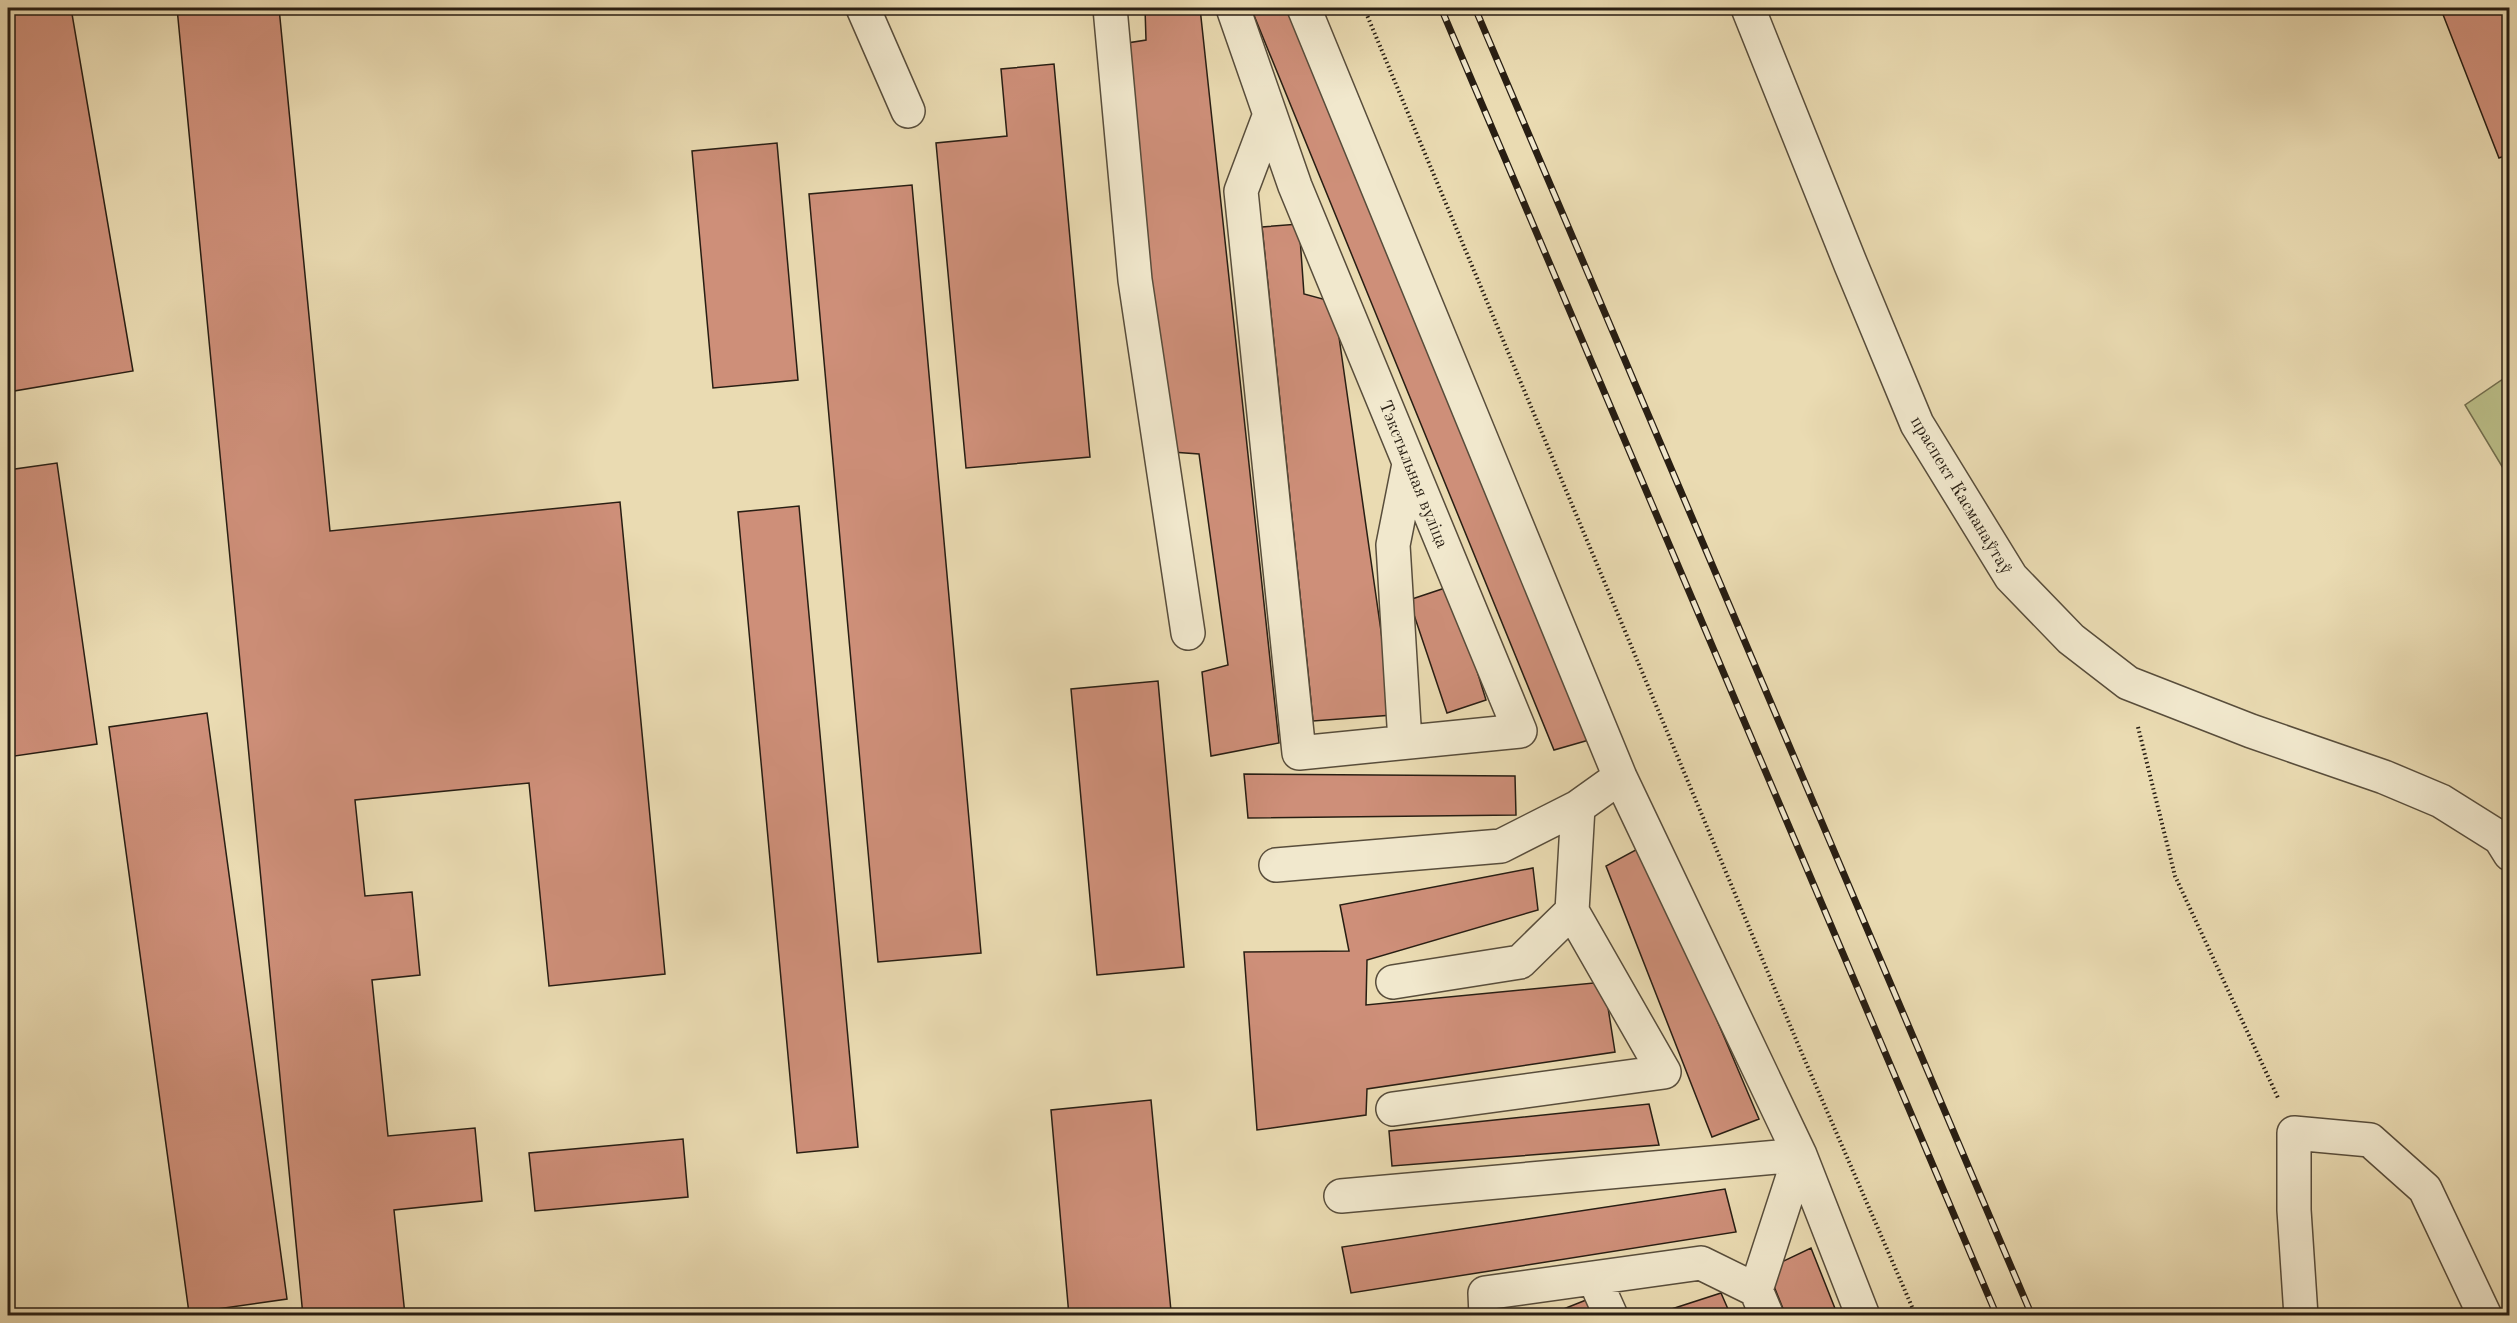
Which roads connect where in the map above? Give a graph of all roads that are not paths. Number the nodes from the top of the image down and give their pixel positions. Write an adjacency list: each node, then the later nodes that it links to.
1 (863, 8): 6 (street)
2 (1110, 8): 9 (street)
3 (1233, 8): 7 (street, Тэкстыльная вуліца)
4 (1304, 8): 11 (street)
5 (1748, 8): 13 (street, праспект Касманаўтаў)
6 (908, 111)
7 (1270, 114): 8 (street, Тэкстыльная вуліца); 10 (street, Тэкстыльная вуліца)
8 (1409, 464): 10 (street); 10 (street, Тэкстыльная вуліца)
9 (1188, 633)
10 (1405, 742)
11 (1620, 777): 12 (street); 18 (street)
12 (1578, 807): 14 (street); 15 (street)
13 (2510, 854)
14 (1276, 866)
15 (1572, 911): 16 (street); 17 (street)
16 (1394, 982)
17 (1393, 1108)
18 (1800, 1155): 19 (street); 21 (street); 24 (street)
19 (1341, 1196)
20 (1594, 1278): 21 (street); 22 (street); 23 (street)
21 (1762, 1303)
22 (1486, 1316)
23 (1611, 1316)
24 (1863, 1316)
25 (2301, 1316): 26 (street)
26 (2485, 1316)

